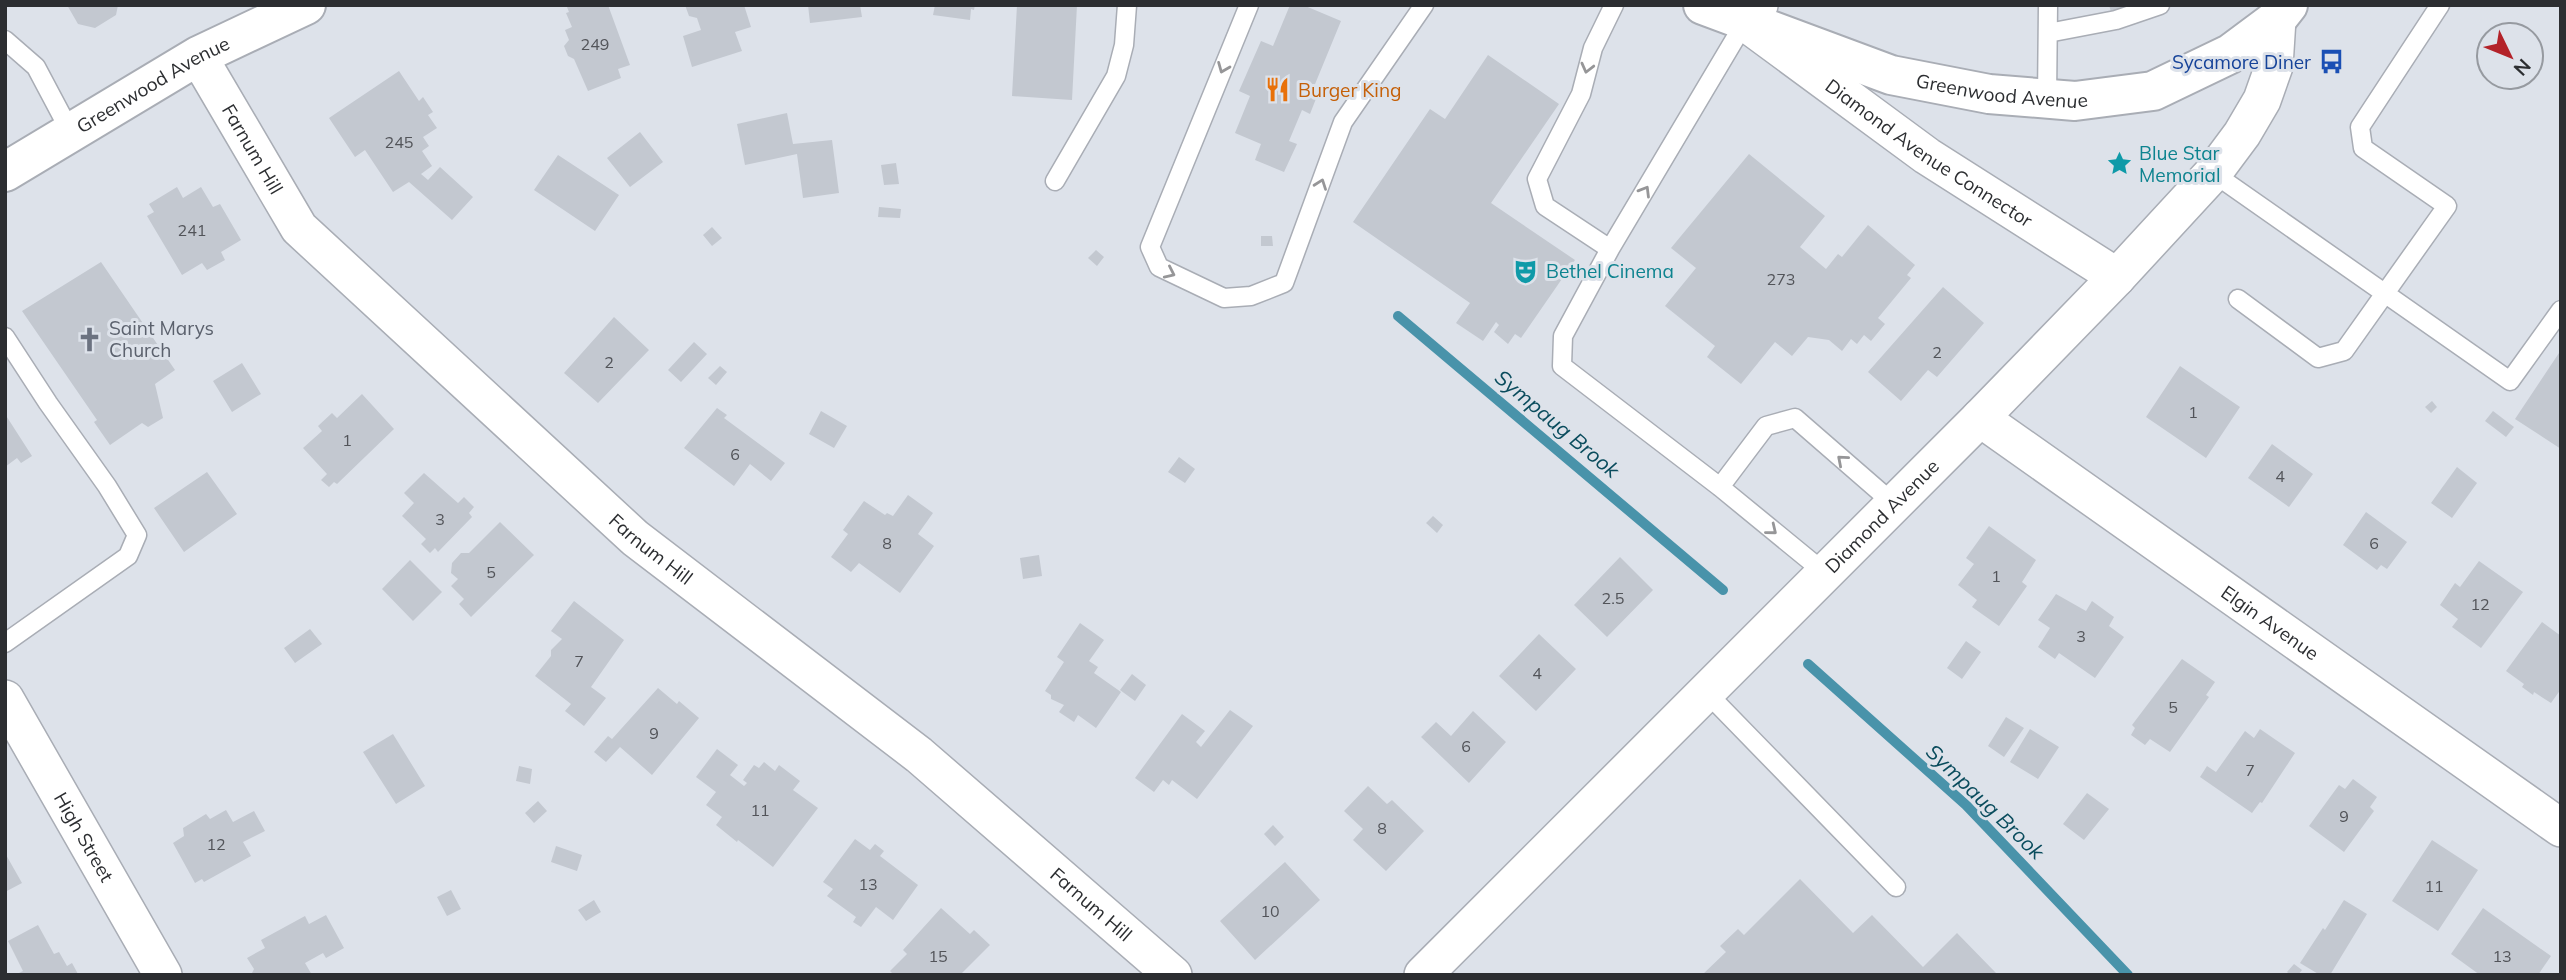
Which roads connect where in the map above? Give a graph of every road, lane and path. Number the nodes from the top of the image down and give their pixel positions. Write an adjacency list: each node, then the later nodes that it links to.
1 (306, 5): 14 (main road, Greenwood Avenue)
2 (1127, 5): 19 (lane)
3 (1249, 5): 4 (lane, one-way to 4)
4 (1424, 5)
5 (1614, 5): 20 (lane, one-way to 20)
6 (1703, 5): 11 (main road, Greenwood Avenue)
7 (2048, 5): 12 (lane)
8 (2160, 5): 12 (lane)
9 (2440, 5): 22 (lane)
10 (2277, 10): 15 (main road, Greenwood Avenue); 18 (street, Diamond Avenue)
11 (1752, 14): 15 (main road, Greenwood Avenue); 20 (lane, one-way to 11); 21 (street, Diamond Avenue Connector)
12 (2048, 33): 15 (lane)
13 (5, 40): 16 (lane)
14 (198, 56): 16 (main road, Greenwood Avenue); 36 (street, Farnum Hill)
15 (2047, 99)
16 (71, 133): 17 (main road, Greenwood Avenue)
17 (5, 172)
18 (2213, 173): 21 (street, Diamond Avenue); 22 (lane)
19 (1055, 181)
20 (1610, 249): 27 (lane)
21 (2117, 277): 26 (street, Diamond Avenue)
22 (2384, 294): 23 (lane); 24 (lane)
23 (2238, 299)
24 (2561, 310)
25 (5, 337): 30 (lane)
26 (1980, 418): 28 (street, Diamond Avenue); 33 (street, Elgin Avenue)
27 (1720, 486): 28 (lane, one-way to 27); 29 (lane, one-way to 29)
28 (1894, 505): 29 (street, Diamond Avenue)
29 (1825, 573): 31 (street, Diamond Avenue)
30 (5, 643)
31 (1706, 692): 34 (lane); 37 (street, Diamond Avenue)
32 (5, 699): 35 (street, High Street)
33 (2561, 828)
34 (1896, 887)
35 (163, 975)
36 (1173, 975)
37 (1423, 975)

